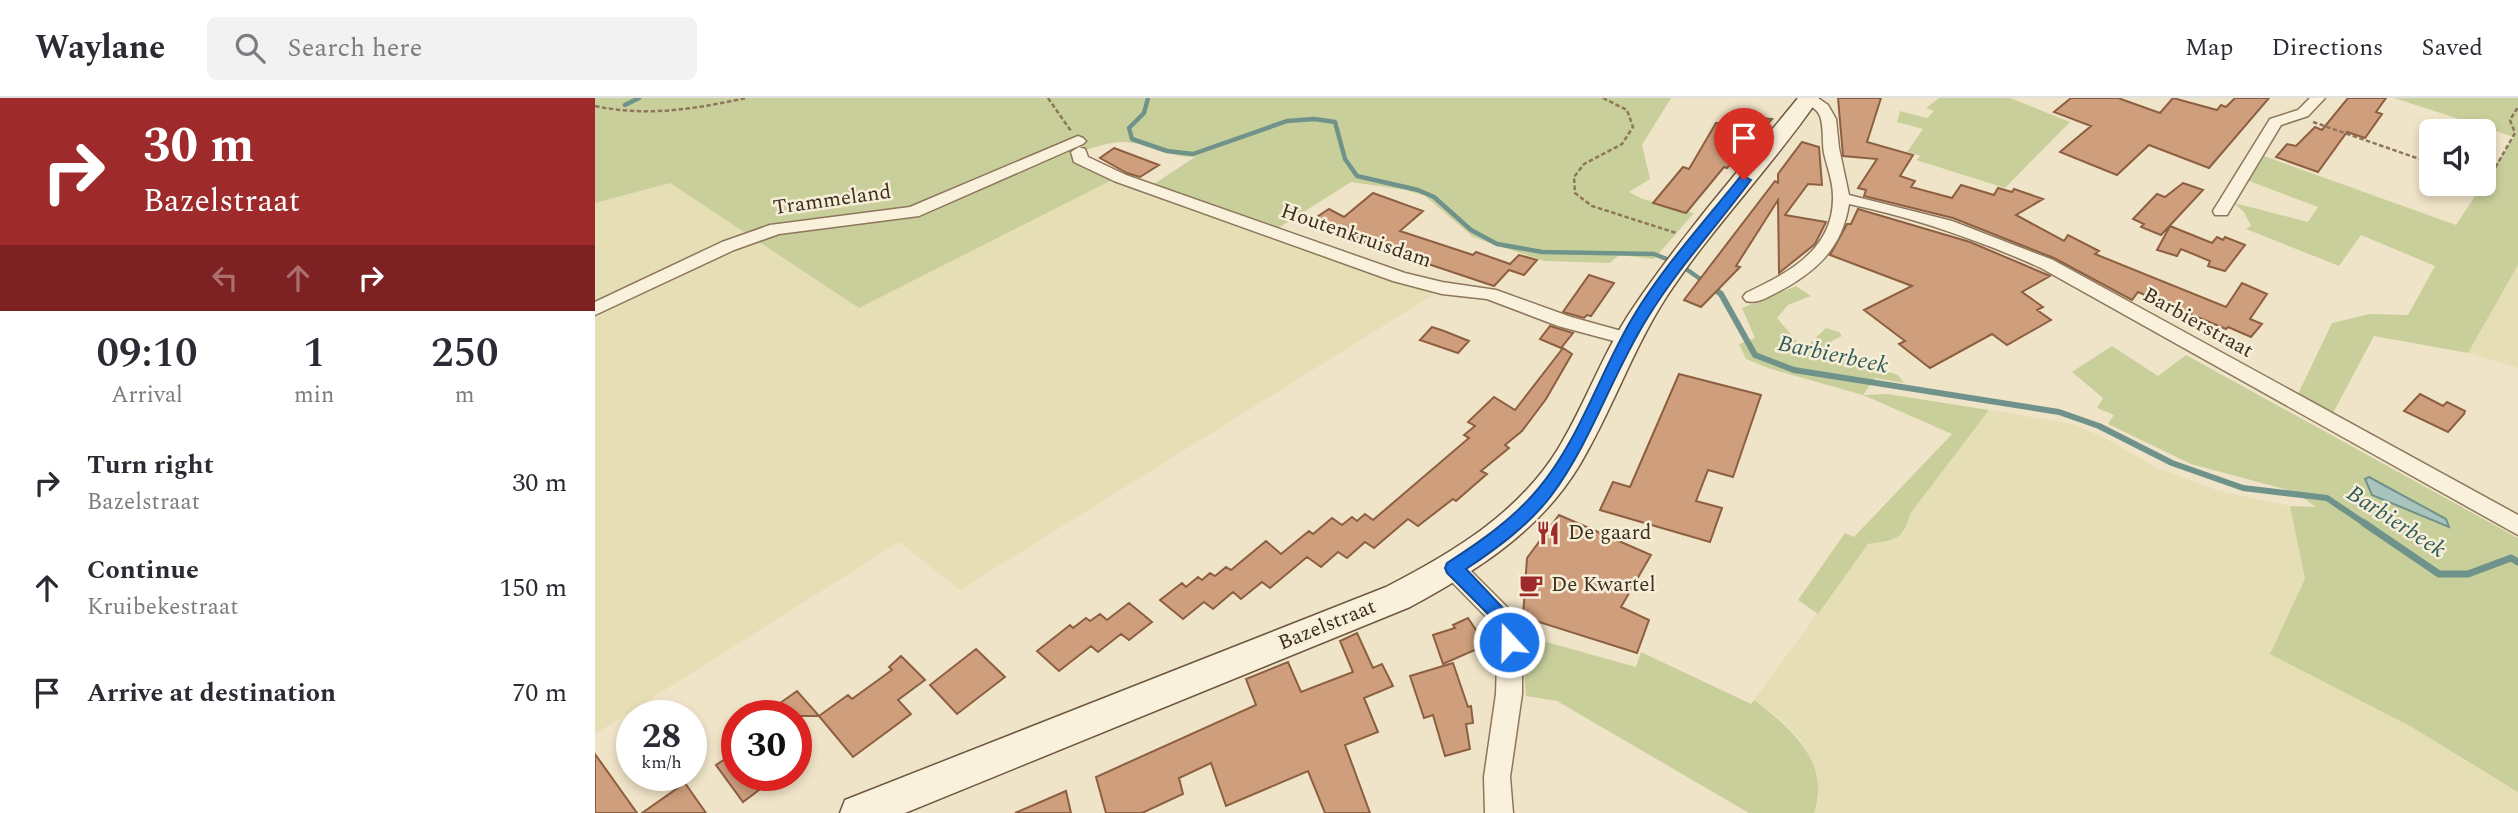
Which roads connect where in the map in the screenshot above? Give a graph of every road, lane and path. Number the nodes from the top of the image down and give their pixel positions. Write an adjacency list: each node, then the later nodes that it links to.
1 (745, 98): 6 (path)
2 (1048, 98): 9 (path)
3 (1603, 98): 14 (path)
4 (1809, 98): 12 (street); 14 (main road, Bazelstraat)
5 (2318, 98): 8 (street)
6 (595, 106)
7 (2518, 107): 11 (path)
8 (2295, 116): 10 (path); 13 (street)
9 (1078, 147): 16 (street, Trammeland); 17 (street, Houtenkruisdam)
10 (2419, 159)
11 (2496, 166)
12 (1841, 198): 15 (street); 18 (street, Barbierstraat)
13 (2221, 211)
14 (1691, 247): 17 (main road, Bazelstraat)
15 (1752, 297)
16 (595, 309)
17 (1629, 339): 19 (main road, Bazelstraat)
18 (2518, 526)
19 (1454, 568): 20 (main road, Bazelstraat); 21 (street)
20 (859, 813)
21 (1499, 813)

